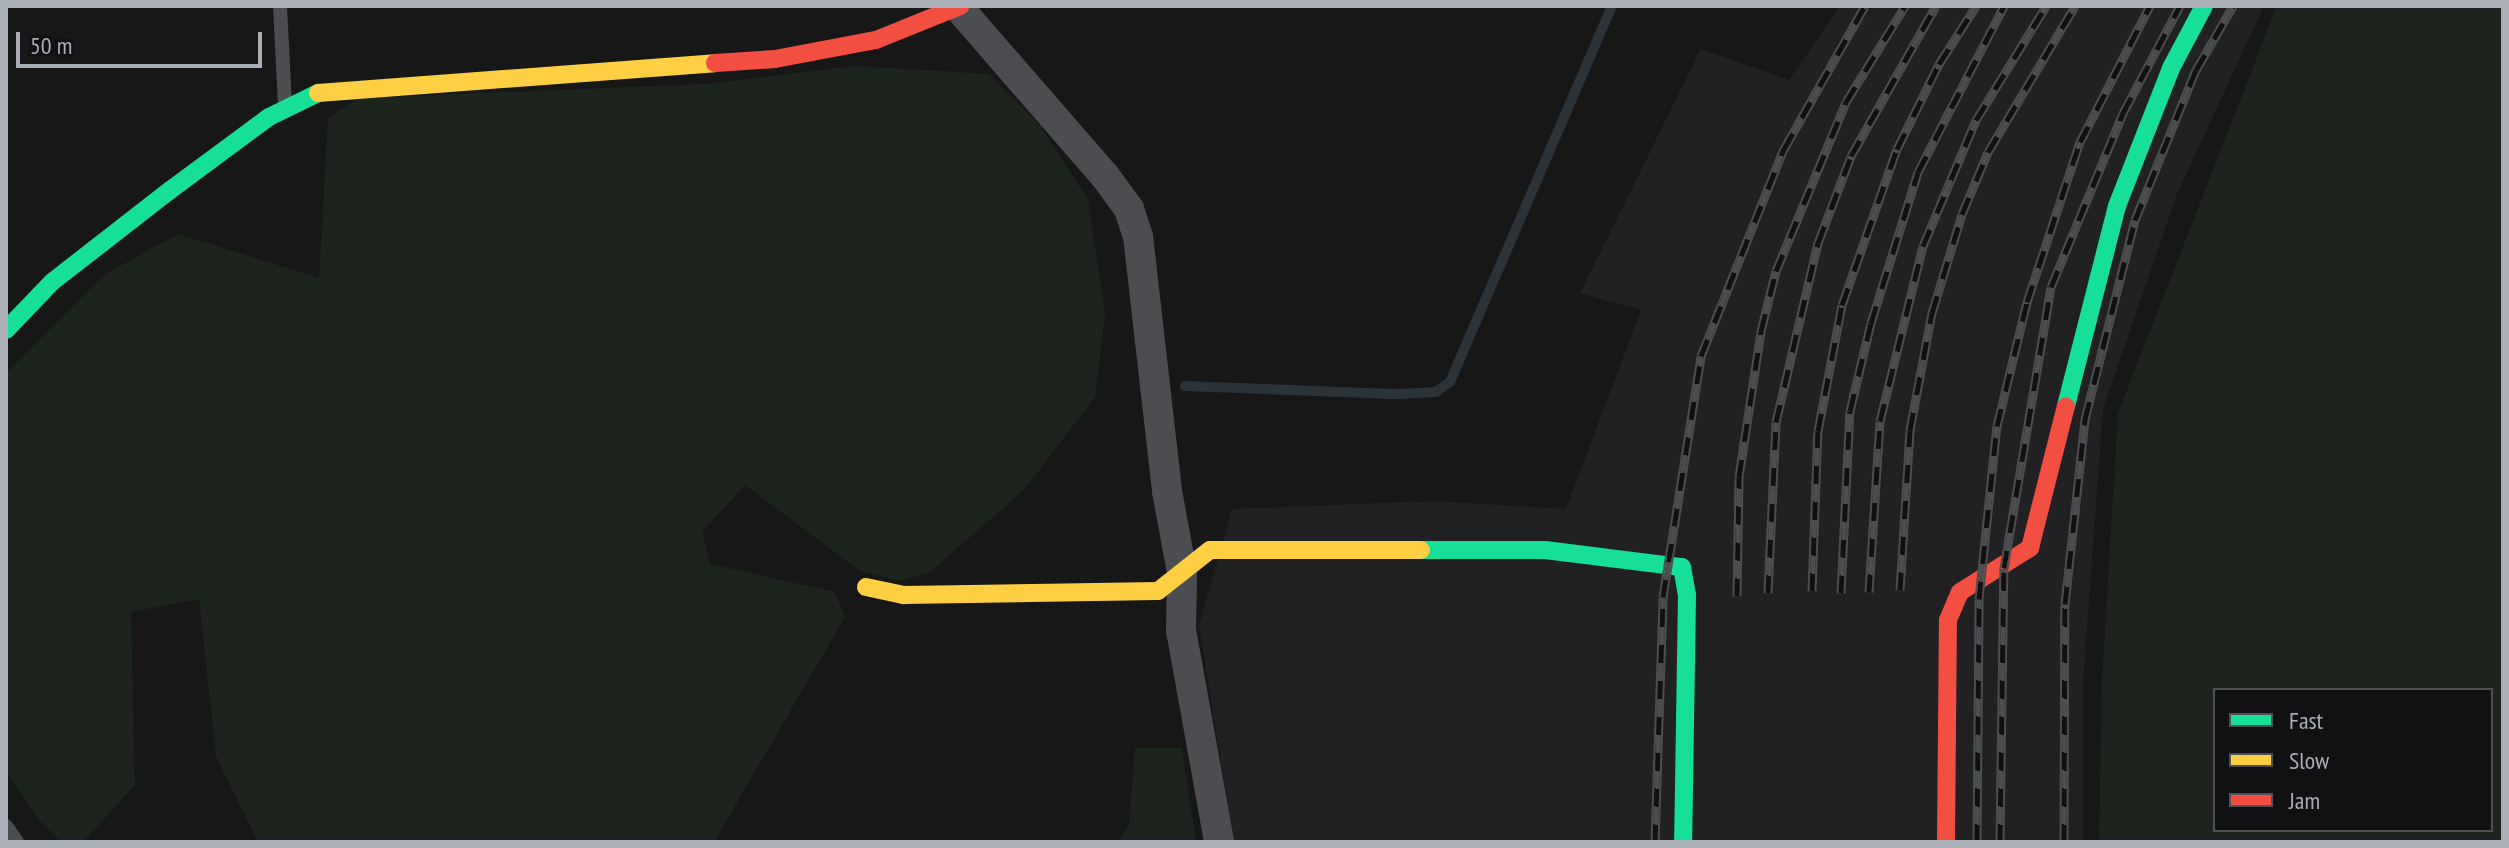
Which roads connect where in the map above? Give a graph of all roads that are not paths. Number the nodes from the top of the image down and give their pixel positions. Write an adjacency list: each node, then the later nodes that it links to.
1 (280, 6): 4 (lane)
2 (2204, 6): 12 (street)
3 (959, 7): 4 (street); 6 (street)
4 (285, 109): 5 (street)
5 (6, 330)
6 (1182, 573): 7 (street); 10 (street); 11 (street)
7 (866, 587)
8 (6, 826): 9 (lane)
9 (17, 842)
10 (1219, 842)
11 (1683, 842)
12 (1946, 842)

